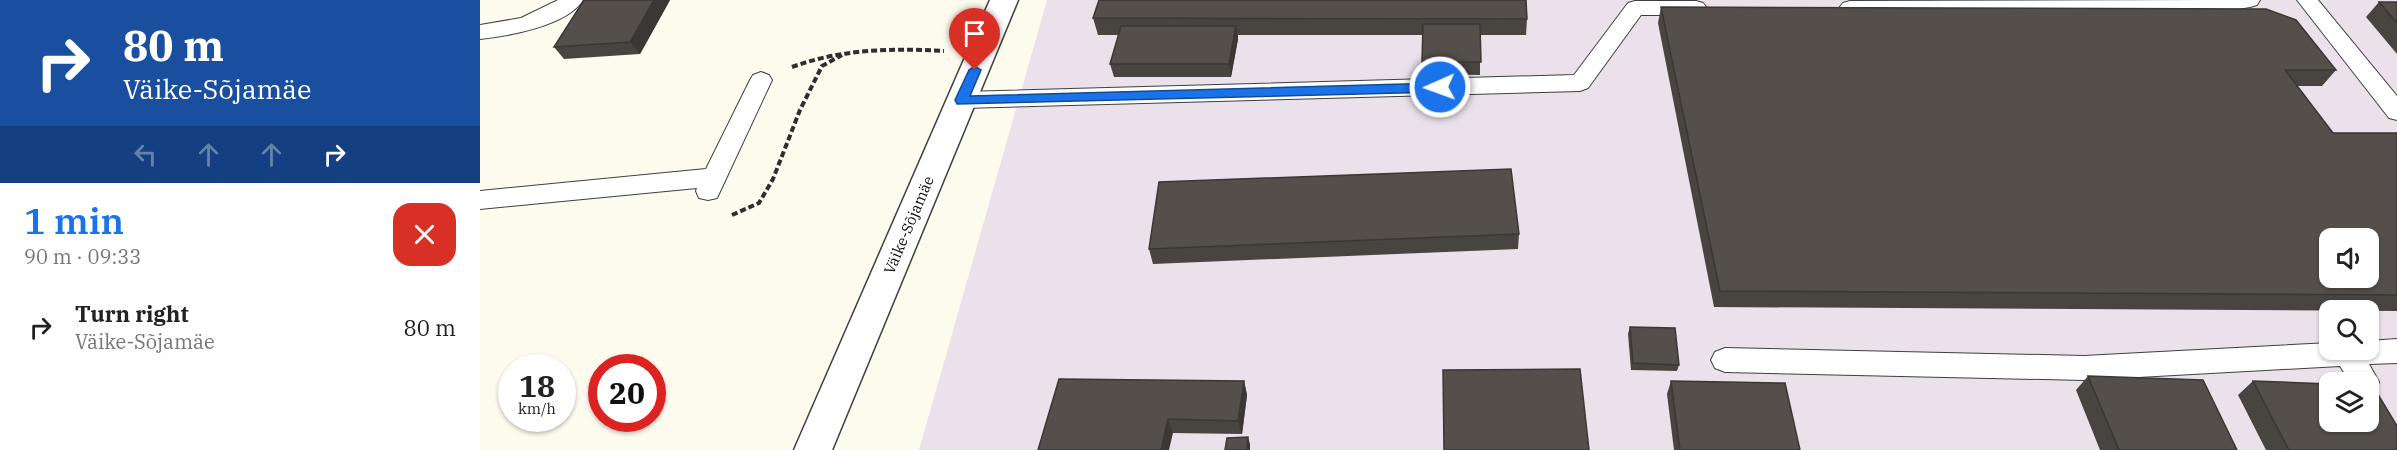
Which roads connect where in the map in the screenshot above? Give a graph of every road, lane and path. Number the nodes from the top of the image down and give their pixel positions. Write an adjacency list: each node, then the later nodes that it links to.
1 (573, 0): 7 (lane)
2 (1004, 0): 8 (street, Väike-Sõjamäe)
3 (2250, 0): 6 (lane)
4 (2307, 0): 12 (lane)
5 (1718, 8): 11 (lane)
6 (1824, 8)
7 (480, 32)
8 (981, 54): 9 (path); 11 (street, Väike-Sõjamäe)
9 (842, 55): 10 (path); 13 (path)
10 (760, 81): 13 (lane)
11 (962, 100): 19 (street, Väike-Sõjamäe)
12 (2397, 112)
13 (711, 185): 14 (lane)
14 (480, 200)
15 (2397, 351): 16 (lane)
16 (2379, 352)
17 (2319, 355): 18 (lane)
18 (1725, 360)
19 (813, 450)

